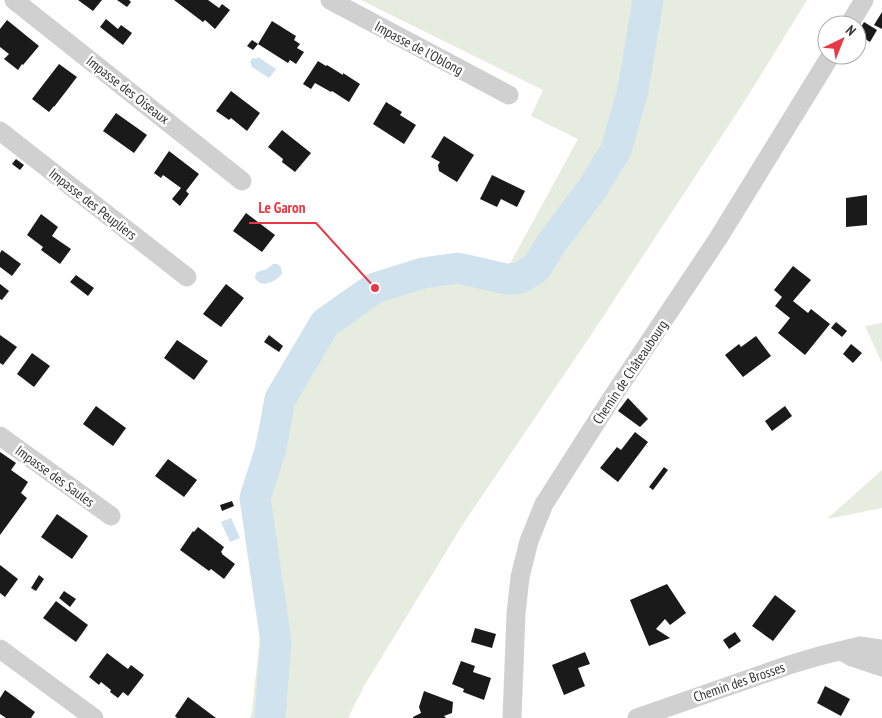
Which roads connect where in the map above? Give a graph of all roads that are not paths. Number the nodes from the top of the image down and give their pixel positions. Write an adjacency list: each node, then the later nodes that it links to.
1 (14, 0): 8 (street, Impasse des Oiseaux)
2 (330, 0): 6 (street, Impasse de l'Oblong)
3 (864, 0): 4 (street)
4 (855, 15)
5 (825, 65): 17 (street, Chemin de Châteaubourg)
6 (509, 95)
7 (0, 131): 9 (street, Impasse des Peupliers)
8 (242, 181)
9 (187, 278)
10 (0, 436): 11 (street, Impasse des Saules)
11 (111, 516)
12 (0, 649): 16 (street)
13 (882, 649): 14 (street, Chemin des Brosses)
14 (842, 651): 15 (street); 18 (street, Chemin des Brosses)
15 (882, 667)
16 (94, 718)
17 (512, 718)
18 (637, 718)

